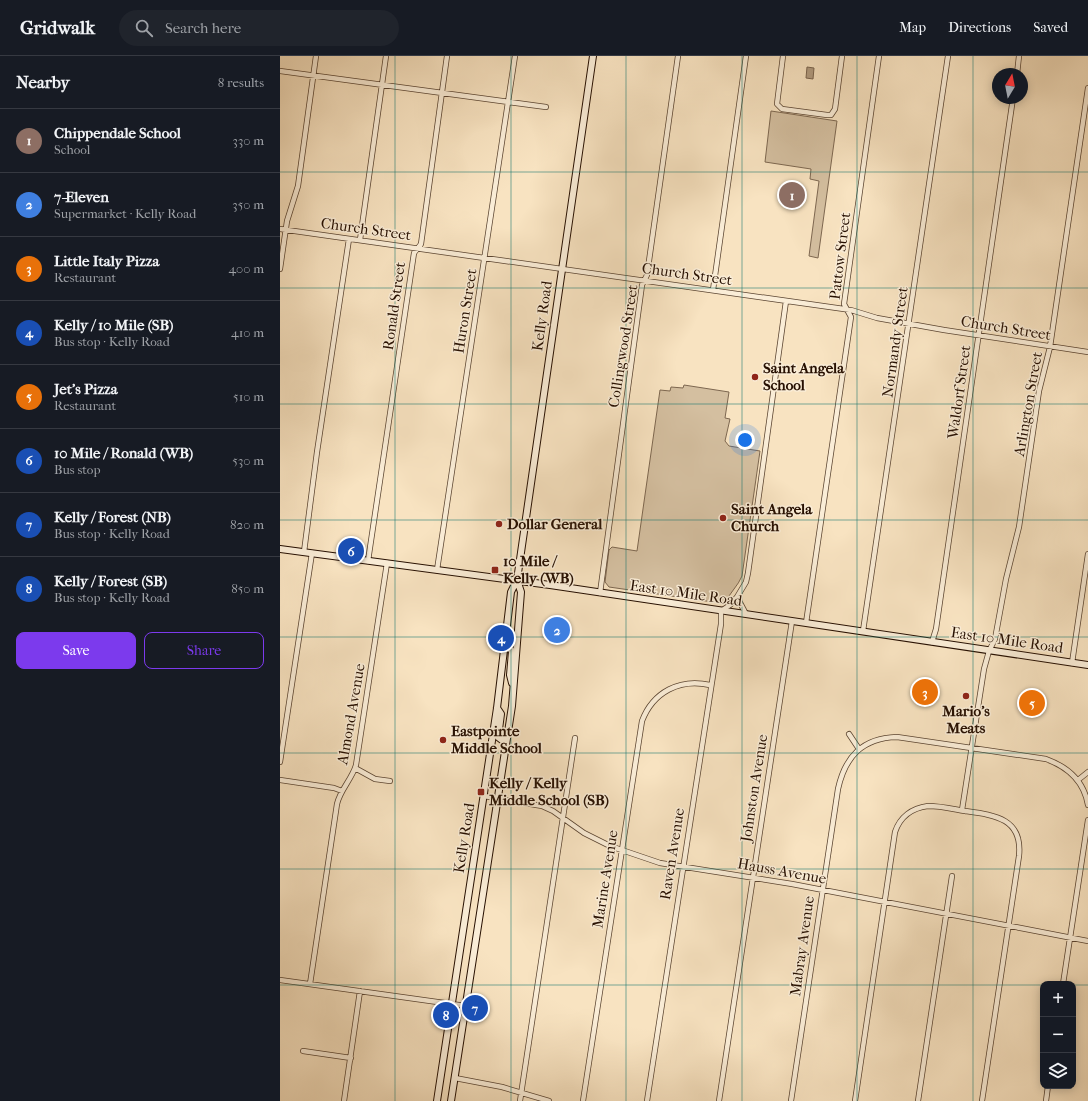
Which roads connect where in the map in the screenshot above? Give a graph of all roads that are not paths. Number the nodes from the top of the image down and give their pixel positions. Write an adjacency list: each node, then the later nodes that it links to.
1 (316, 56): 15 (street)
2 (386, 56): 16 (street)
3 (447, 56): 18 (street, Ronald Street)
4 (515, 56): 19 (street, Huron Street)
5 (593, 56): 28 (street, Kelly Road)
6 (678, 56): 30 (street, Collingwood Street)
7 (746, 56): 31 (street)
8 (783, 56): 9 (street)
9 (842, 56)
10 (879, 56): 33 (street, Pattow Street)
11 (948, 56): 34 (street, Normandy Street)
12 (1019, 56): 13 (street)
13 (1018, 68)
14 (280, 71): 15 (street)
15 (314, 76): 16 (street); 23 (street)
16 (382, 85): 18 (street); 25 (street)
17 (1088, 88): 36 (street, Arlington Street)
18 (442, 93): 19 (street); 26 (street, Ronald Street)
19 (508, 103): 21 (street); 27 (street, Huron Street)
20 (1012, 104): 35 (street, Waldorf Street)
21 (546, 107)
22 (280, 229): 23 (street, Church Street)
23 (286, 230): 24 (street, Church Street); 29 (street)
24 (349, 239): 25 (street, Church Street); 39 (street)
25 (360, 240): 26 (street, Church Street)
26 (418, 248): 27 (street, Church Street); 42 (street, Ronald Street)
27 (486, 258): 28 (street, Church Street); 44 (street, Huron Street)
28 (562, 268): 30 (street, Church Street); 45 (street, Kelly Road)
29 (280, 269)
30 (645, 280): 31 (street, Church Street); 46 (street, Collingwood Street)
31 (713, 290): 32 (street, Church Street)
32 (786, 301): 33 (street, Church Street); 47 (street)
33 (847, 310): 34 (street, Church Street); 51 (street, Pattow Street)
34 (910, 323): 35 (street, Church Street); 52 (street, Normandy Street)
35 (979, 336): 36 (street, Church Street); 53 (street, Waldorf Street)
36 (1050, 346): 37 (street, Church Street); 55 (street, Arlington Street)
37 (1088, 352)
38 (280, 549): 39 (street, East 10 Mile Road)
39 (304, 552): 40 (street, East 10 Mile Road)
40 (312, 553): 42 (street, East 10 Mile Road); 66 (street)
41 (1088, 554): 56 (street)
42 (368, 561): 43 (street, East 10 Mile Road)
43 (387, 563): 44 (street, East 10 Mile Road); 67 (street, Almond Avenue)
44 (438, 570): 45 (street, East 10 Mile Road)
45 (517, 580): 46 (street, East 10 Mile Road); 54 (street, Kelly Road); 59 (street, Kelly Road)
46 (600, 593): 48 (street, East 10 Mile Road)
47 (737, 597): 48 (street); 49 (street)
48 (721, 611): 49 (street, East 10 Mile Road); 58 (street, Raven Avenue)
49 (746, 614): 50 (street, East 10 Mile Road)
50 (792, 621): 51 (street, East 10 Mile Road); 82 (street, Johnston Avenue)
51 (806, 623): 52 (street, East 10 Mile Road)
52 (863, 631): 53 (street, East 10 Mile Road)
53 (932, 642): 55 (street, East 10 Mile Road)
54 (504, 648): 59 (street); 60 (street, Kelly Road)
55 (989, 650): 56 (street, East 10 Mile Road); 64 (street, Arlington Street)
56 (1072, 663): 57 (street, East 10 Mile Road)
57 (1088, 666)
58 (710, 684): 79 (street, Marine Avenue); 80 (street, Raven Avenue)
59 (514, 689): 62 (street, Kelly Road)
60 (497, 708): 62 (street); 73 (street, Kelly Road)
61 (849, 734): 65 (street)
62 (507, 736): 74 (street, Kelly Road)
63 (575, 738): 77 (street)
64 (972, 748): 65 (street, Mabray Avenue); 70 (street, Mabray Avenue); 76 (street, Arlington Street)
65 (859, 749): 83 (street, Mabray Avenue)
66 (280, 762)
67 (355, 768): 71 (street); 72 (street, Almond Avenue)
68 (1088, 772): 70 (street)
69 (280, 780): 72 (street)
70 (1078, 780): 75 (street)
71 (390, 781)
72 (342, 791): 91 (street, Almond Avenue)
73 (484, 796): 74 (street, Hauss Avenue); 93 (street, Kelly Road)
74 (497, 798): 77 (street, Hauss Avenue); 94 (street, Kelly Road)
75 (1088, 805)
76 (962, 810): 84 (street); 86 (street)
77 (563, 818): 79 (street, Hauss Avenue); 99 (street)
78 (1088, 820): 87 (street)
79 (621, 851): 80 (street, Hauss Avenue); 105 (street, Marine Avenue)
80 (682, 867): 82 (street, Hauss Avenue); 106 (street, Raven Avenue)
81 (952, 876): 85 (street)
82 (753, 878): 83 (street, Hauss Avenue); 107 (street, Johnston Avenue)
83 (823, 889): 84 (street, Hauss Avenue); 108 (street, Mabray Avenue)
84 (885, 902): 85 (street, Hauss Avenue); 109 (street)
85 (947, 914): 86 (street, Hauss Avenue); 110 (street)
86 (1009, 926): 87 (street, Hauss Avenue); 111 (street)
87 (1071, 937): 88 (street, Hauss Avenue); 90 (street)
88 (1088, 941)
89 (280, 980): 91 (street)
90 (1064, 981)
91 (310, 984): 92 (street)
92 (360, 991): 93 (street); 96 (street)
93 (452, 1004): 94 (street); 101 (street, Kelly Road)
94 (466, 1006): 97 (street, Kelly Road)
95 (303, 1051): 96 (street)
96 (350, 1058): 100 (street)
97 (455, 1078): 99 (street); 102 (street, Kelly Road)
98 (1048, 1089): 112 (street)
99 (521, 1092): 103 (street); 104 (street)
100 (344, 1101)
101 (436, 1101)
102 (451, 1101)
103 (520, 1101)
104 (549, 1101)
105 (583, 1101)
106 (647, 1101)
107 (719, 1101)
108 (791, 1101)
109 (855, 1101)
110 (918, 1101)
111 (982, 1101)
112 (1046, 1101)

